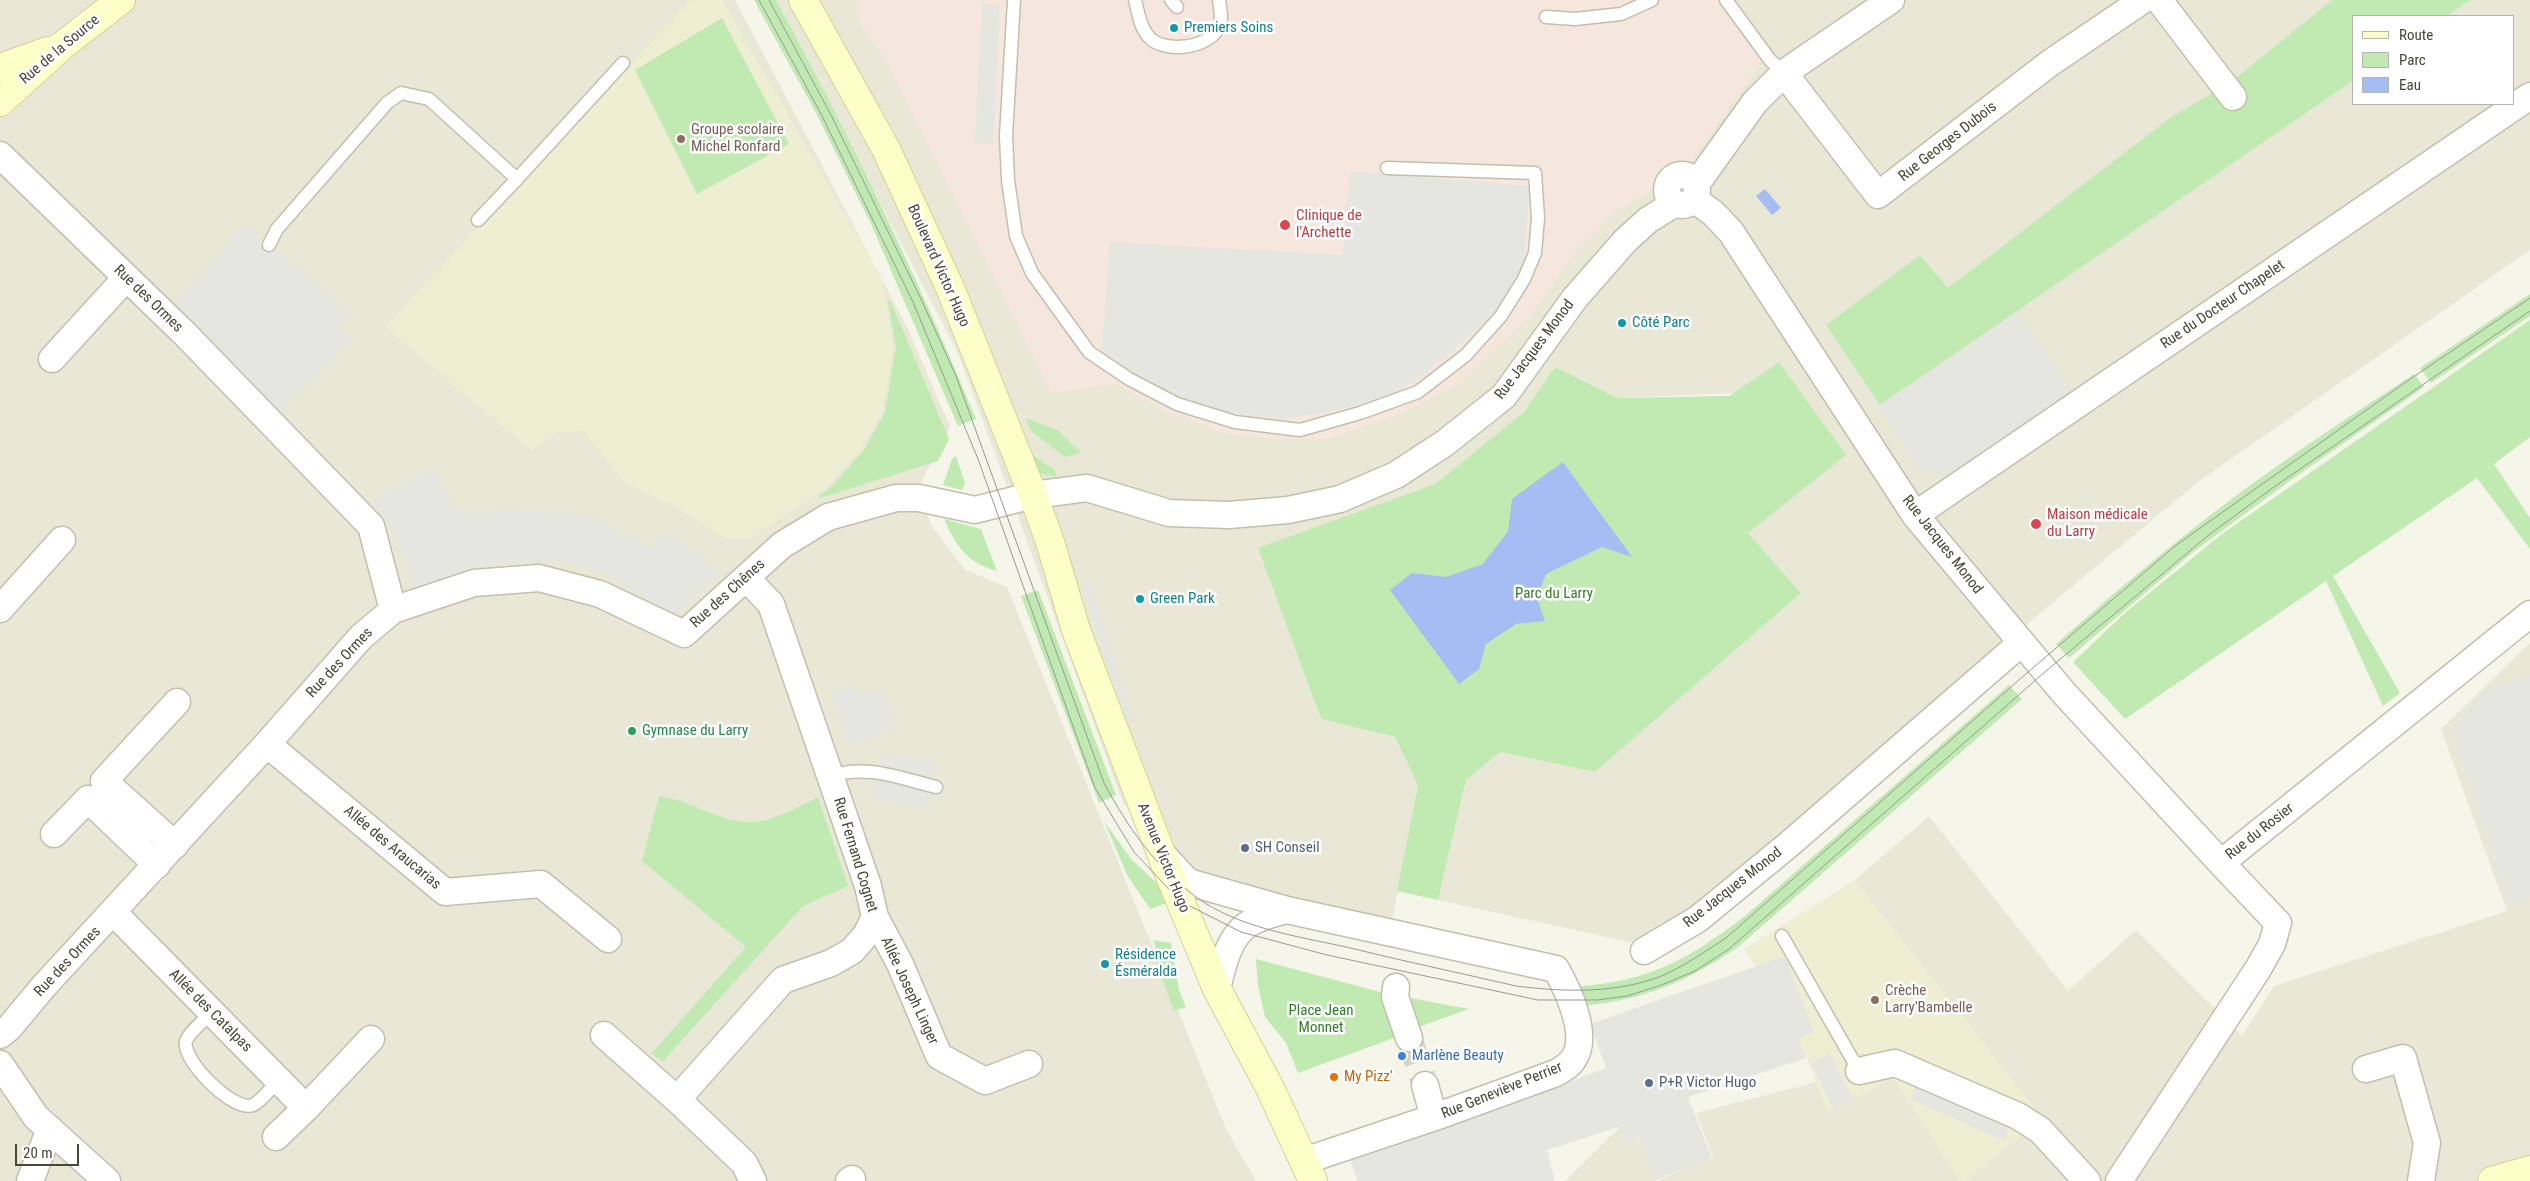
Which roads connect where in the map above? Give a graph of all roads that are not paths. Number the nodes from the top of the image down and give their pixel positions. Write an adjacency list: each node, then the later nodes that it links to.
1 (121, 0): 12 (main road, Rue de la Source)
2 (803, 0): 27 (main road, Boulevard Victor Hugo)
3 (1014, 0): 20 (lane)
4 (1135, 0): 5 (lane)
5 (1219, 0)
6 (1652, 0): 11 (lane)
7 (1726, 0): 15 (lane)
8 (1892, 0): 15 (street)
9 (2144, 0): 15 (street, Rue Georges Dubois)
10 (2159, 0): 17 (street)
11 (1546, 17)
12 (64, 45): 14 (main road); 18 (main road, Rue de la Source)
13 (623, 63): 21 (lane)
14 (0, 68)
15 (1784, 72): 22 (street)
16 (2530, 96): 28 (street, Rue du Docteur Chapelet)
17 (2233, 97)
18 (0, 102)
19 (0, 154): 25 (street, Rue des Ormes)
20 (1387, 168)
21 (517, 179): 23 (lane); 24 (lane)
22 (1688, 196): 27 (street, Rue Jacques Monod); 28 (street, Rue Jacques Monod)
23 (478, 220)
24 (269, 245)
25 (118, 270): 26 (street); 33 (street, Rue des Ormes)
26 (52, 359)
27 (1033, 495): 30 (main road, Boulevard Victor Hugo); 31 (street, Rue des Chênes)
28 (1915, 515): 35 (street, Rue Jacques Monod)
29 (62, 540): 32 (street)
30 (1050, 542): 43 (main road, Avenue Victor Hugo)
31 (746, 578): 33 (street, Rue des Chênes); 38 (street, Rue Fernand Cognet)
32 (0, 609)
33 (393, 610): 37 (street, Rue des Ormes)
34 (2530, 615): 44 (street, Rue du Rosier)
35 (2021, 643): 44 (street, Rue Jacques Monod); 51 (street, Rue Jacques Monod)
36 (177, 702): 40 (street)
37 (268, 744): 42 (street, Rue des Ormes); 50 (street, Allée des Araucarias)
38 (830, 776): 39 (lane); 48 (street, Rue Fernand Cognet)
39 (936, 787)
40 (96, 790): 41 (street); 42 (street); 45 (street)
41 (54, 834)
42 (176, 845): 45 (street, Rue des Ormes)
43 (1160, 853): 46 (street, Rue Geneviève Perrier); 53 (main road, Avenue Victor Hugo)
44 (2220, 863): 74 (street, Rue du Rosier)
45 (157, 865): 47 (street, Rue des Ormes)
46 (1287, 910): 53 (street, Rue Geneviève Perrier); 69 (street, Rue Geneviève Perrier)
47 (114, 913): 54 (street, Allée des Catalpas); 55 (street, Rue des Ormes)
48 (875, 917): 60 (street, Allée Joseph Linger); 64 (street, Rue Fernand Cognet)
49 (1782, 936): 62 (lane)
50 (608, 939)
51 (1644, 951)
52 (1396, 987): 57 (street)
53 (1217, 989): 69 (main road, Avenue Victor Hugo)
54 (212, 1012): 63 (street, Allée des Catalpas); 63 (lane)
55 (4, 1032): 66 (street)
56 (604, 1035): 64 (street)
57 (1410, 1038)
58 (371, 1039): 65 (street)
59 (0, 1064): 66 (street)
60 (1028, 1064)
61 (2366, 1069): 75 (street)
62 (1859, 1071): 73 (street)
63 (278, 1080): 65 (street, Allée des Catalpas)
64 (682, 1104): 70 (street)
65 (306, 1108): 67 (street)
66 (43, 1123): 71 (street); 72 (street)
67 (276, 1137)
68 (2530, 1170): 76 (main road)
69 (1309, 1171)
70 (755, 1180)
71 (30, 1181)
72 (107, 1181)
73 (2087, 1181)
74 (2120, 1181)
75 (2422, 1181)
76 (2492, 1181)

